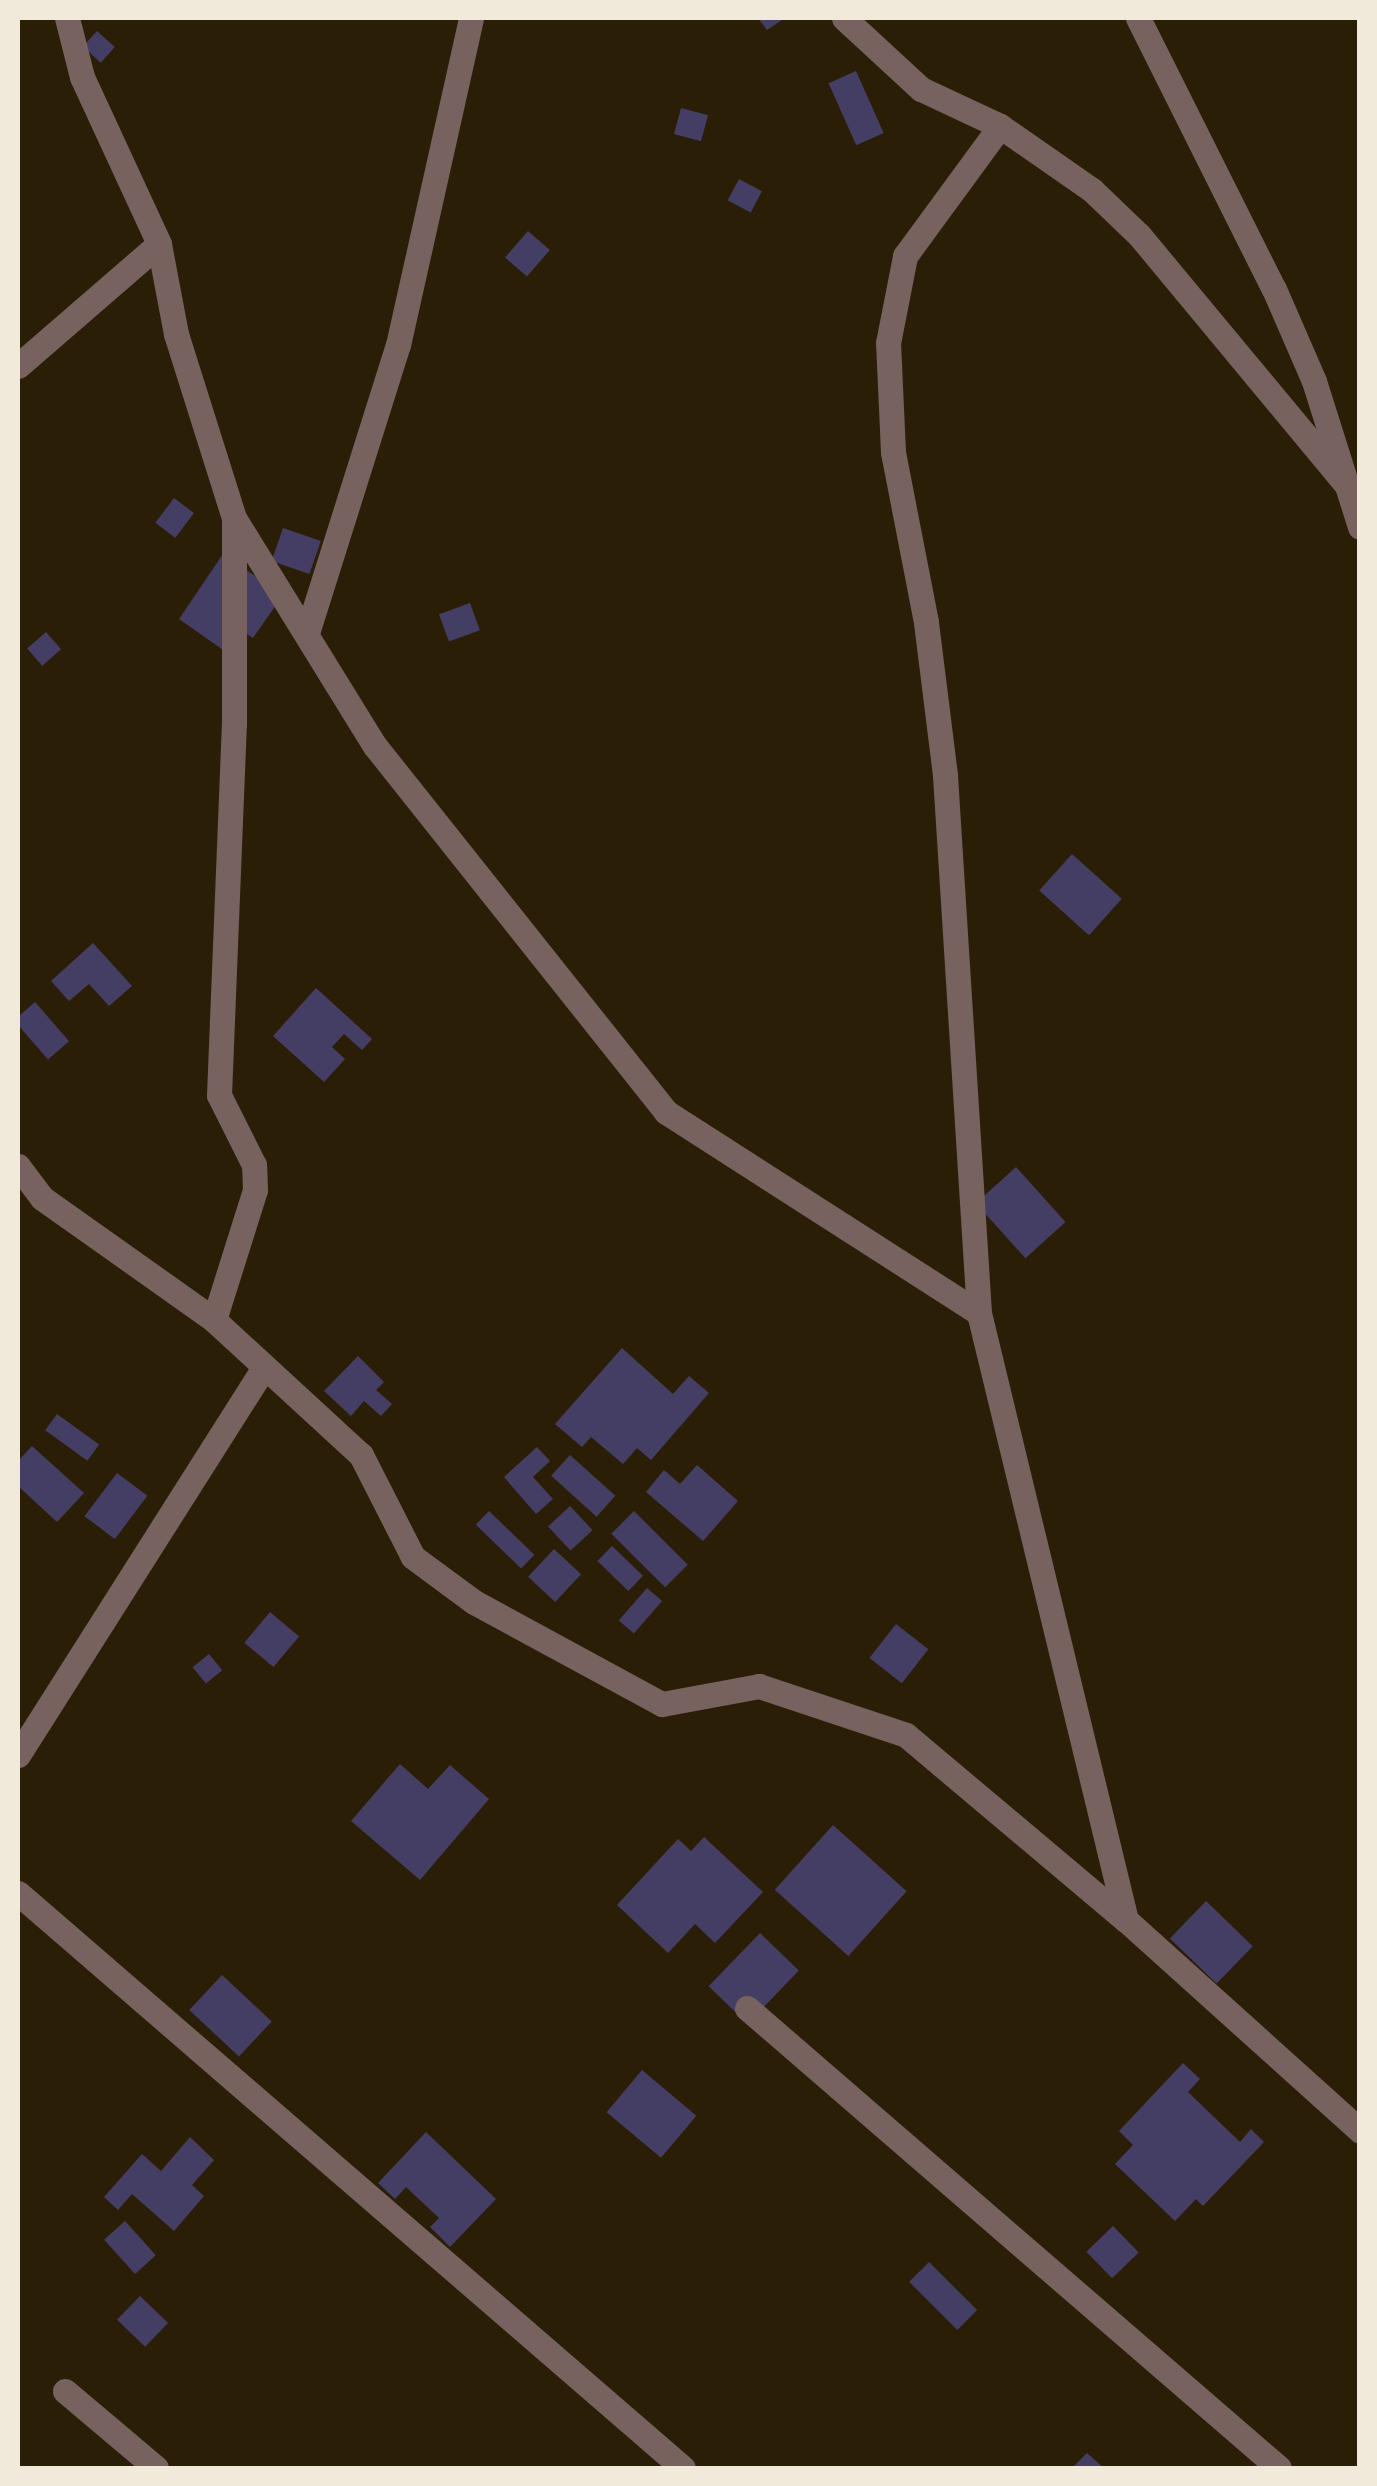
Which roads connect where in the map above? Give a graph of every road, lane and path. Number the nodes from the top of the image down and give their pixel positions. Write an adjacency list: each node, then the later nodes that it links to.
1 (67, 18): 6 (street)
2 (471, 18): 11 (street)
3 (844, 18): 5 (street)
4 (1138, 18): 8 (street)
5 (1000, 126): 8 (street); 13 (street)
6 (159, 244): 7 (street); 9 (street)
7 (18, 366)
8 (1354, 496): 10 (street)
9 (234, 518): 11 (street); 14 (street)
10 (1360, 527)
11 (306, 633): 13 (street)
12 (18, 1166): 14 (street)
13 (979, 1313): 18 (street)
14 (214, 1320): 15 (street)
15 (264, 1368): 16 (street); 18 (street)
16 (18, 1754)
17 (18, 1894): 23 (street)
18 (1126, 1920): 20 (street)
19 (747, 2008): 24 (street)
20 (1360, 2131)
21 (65, 2391): 22 (street)
22 (156, 2468)
23 (682, 2468)
24 (1279, 2468)

